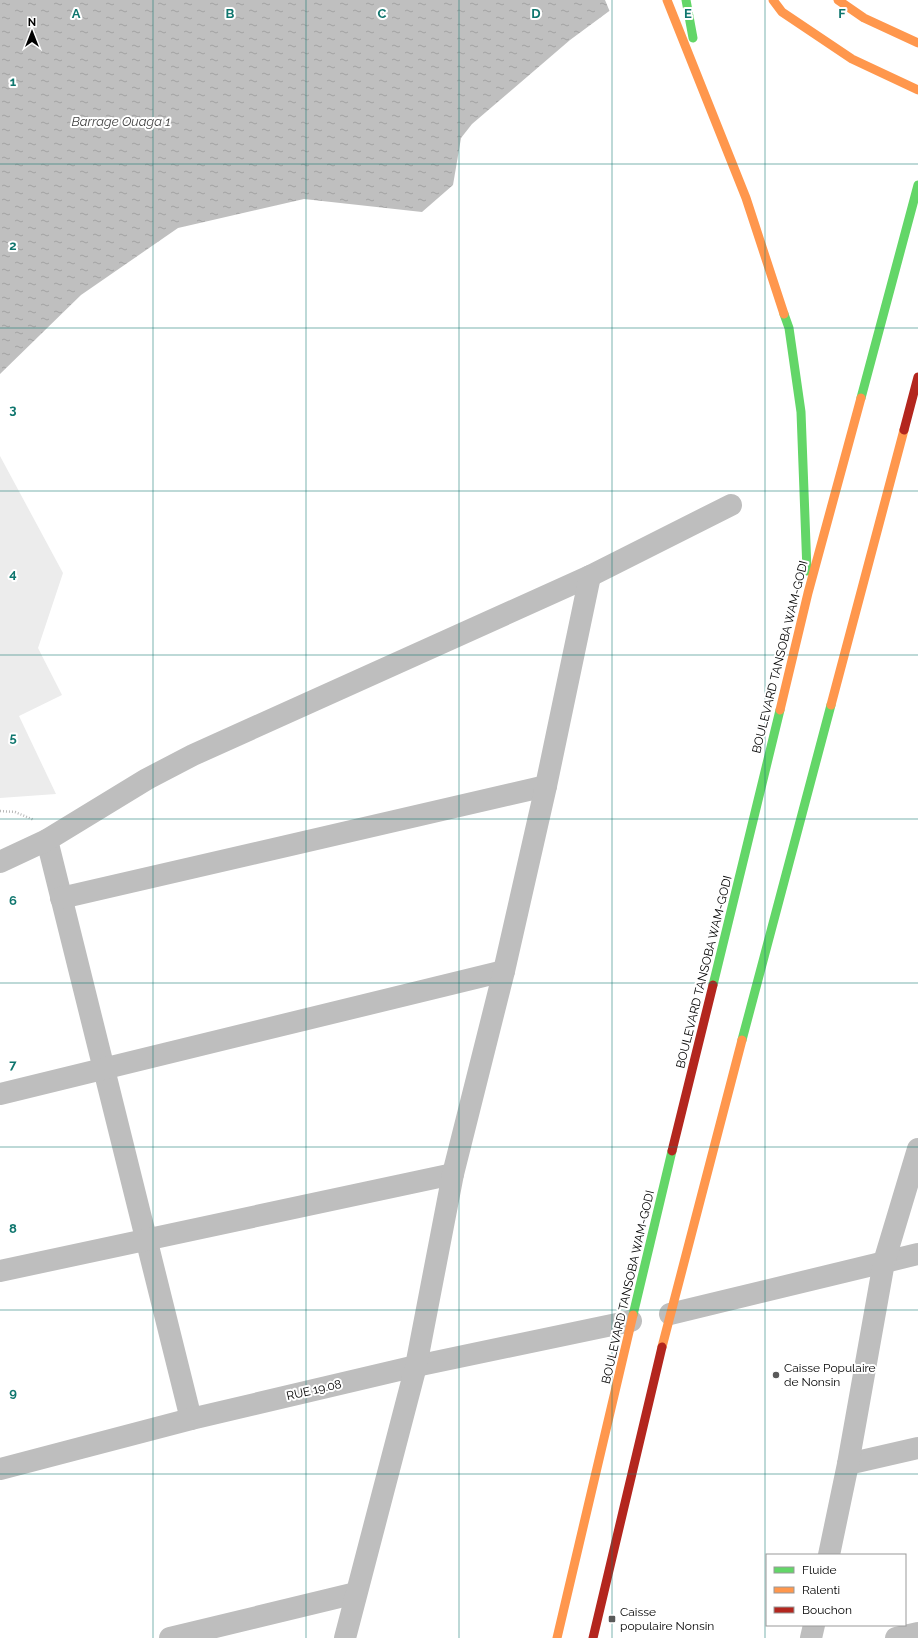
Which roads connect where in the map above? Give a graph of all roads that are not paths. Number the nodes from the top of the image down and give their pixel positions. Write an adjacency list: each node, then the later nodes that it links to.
1 (667, 0): 7 (main road)
2 (686, 0): 7 (main road)
3 (773, 0): 6 (main road)
4 (838, 0): 5 (main road)
5 (918, 43)
6 (914, 89)
7 (705, 93): 14 (main road)
8 (918, 185): 14 (main road, BOULEVARD TANSOBA WAM-GODI)
9 (918, 377): 11 (main road)
10 (918, 408): 11 (main road)
11 (906, 423): 28 (main road)
12 (731, 505): 13 (street)
13 (590, 576): 15 (street); 16 (street)
14 (808, 593): 29 (main road, BOULEVARD TANSOBA WAM-GODI)
15 (546, 786): 18 (street); 19 (street)
16 (47, 840): 17 (street); 18 (street)
17 (0, 862)
18 (61, 898): 20 (street)
19 (504, 971): 20 (street); 23 (street)
20 (105, 1068): 21 (street); 24 (street)
21 (0, 1094)
22 (918, 1149): 26 (street)
23 (453, 1174): 24 (street); 30 (street)
24 (148, 1239): 27 (street); 31 (street)
25 (918, 1254): 26 (street)
26 (884, 1262): 28 (street); 33 (street)
27 (0, 1272)
28 (670, 1314): 42 (main road)
29 (631, 1321): 30 (street, RUE 19.08); 41 (main road, BOULEVARD TANSOBA WAM-GODI)
30 (416, 1366): 31 (street, RUE 19.08); 36 (street)
31 (191, 1419): 34 (street, RUE 19.08)
32 (918, 1448): 33 (street)
33 (848, 1464): 35 (street)
34 (0, 1469)
35 (829, 1554)
36 (356, 1593): 39 (street); 40 (street)
37 (814, 1626): 43 (street)
38 (918, 1634): 44 (street)
39 (170, 1638)
40 (345, 1638)
41 (557, 1638)
42 (593, 1638)
43 (811, 1638)
44 (896, 1638)

